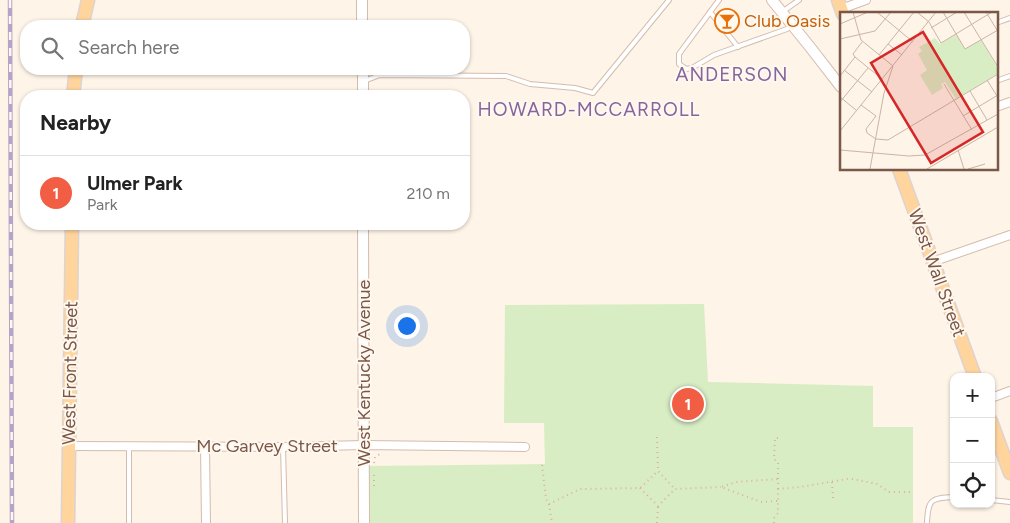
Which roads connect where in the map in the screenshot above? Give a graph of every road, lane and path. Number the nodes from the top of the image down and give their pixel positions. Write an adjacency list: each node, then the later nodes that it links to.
1 (88, 0): 12 (main road)
2 (362, 0): 13 (street)
3 (669, 0): 21 (lane)
4 (720, 0): 9 (lane)
5 (772, 0): 10 (street)
6 (799, 0): 10 (lane)
7 (866, 0): 8 (street)
8 (841, 8)
9 (710, 12): 16 (lane); 16 (lane)
10 (782, 12): 15 (street)
11 (1010, 18): 14 (lane)
12 (83, 20)
13 (362, 20)
14 (998, 22)
15 (792, 24): 16 (lane); 22 (street)
16 (738, 47)
17 (75, 75): 23 (main road)
18 (363, 75): 21 (street)
19 (1010, 76): 20 (lane)
20 (999, 80)
21 (363, 82): 24 (street)
22 (840, 85)
23 (74, 90)
24 (363, 90)
25 (1010, 102): 26 (street)
26 (998, 106)
27 (899, 170): 31 (main road, West Wall Street)
28 (72, 230): 40 (main road, West Front Street)
29 (363, 230): 38 (street, West Kentucky Avenue)
30 (1010, 235): 31 (street)
31 (932, 262): 32 (main road, West Wall Street)
32 (974, 373)
33 (1010, 391): 34 (street)
34 (995, 397)
35 (995, 431): 49 (main road)
36 (657, 437): 48 (path)
37 (781, 438): 50 (path)
38 (364, 445): 39 (street, Mc Garvey Street); 43 (street, Mc Garvey Street); 69 (street, West Kentucky Avenue)
39 (384, 445): 44 (street, Mc Garvey Street); 45 (path)
40 (68, 446): 41 (street, Mc Garvey Street); 65 (main road, West Front Street)
41 (128, 446): 42 (street, Mc Garvey Street); 66 (lane)
42 (205, 447): 43 (street, Mc Garvey Street); 67 (street)
43 (284, 447): 68 (lane)
44 (525, 447)
45 (374, 466)
46 (542, 466): 63 (path)
47 (374, 471): 52 (path)
48 (658, 471): 54 (path); 55 (path)
49 (1010, 473)
50 (778, 479): 53 (path); 56 (path)
51 (832, 482): 56 (path); 57 (path); 59 (path)
52 (374, 487)
53 (721, 487): 55 (path); 61 (path)
54 (640, 488): 63 (path); 64 (path)
55 (675, 489): 64 (path)
56 (778, 489): 61 (path)
57 (912, 492)
58 (950, 497): 73 (lane)
59 (833, 498)
60 (995, 500): 62 (lane)
61 (778, 501): 72 (path)
62 (1010, 502)
63 (549, 504): 70 (path)
64 (658, 506): 71 (path)
65 (68, 523)
66 (129, 523)
67 (206, 523)
68 (285, 523)
69 (364, 523)
70 (552, 523)
71 (657, 523)
72 (774, 523)
73 (927, 523)

